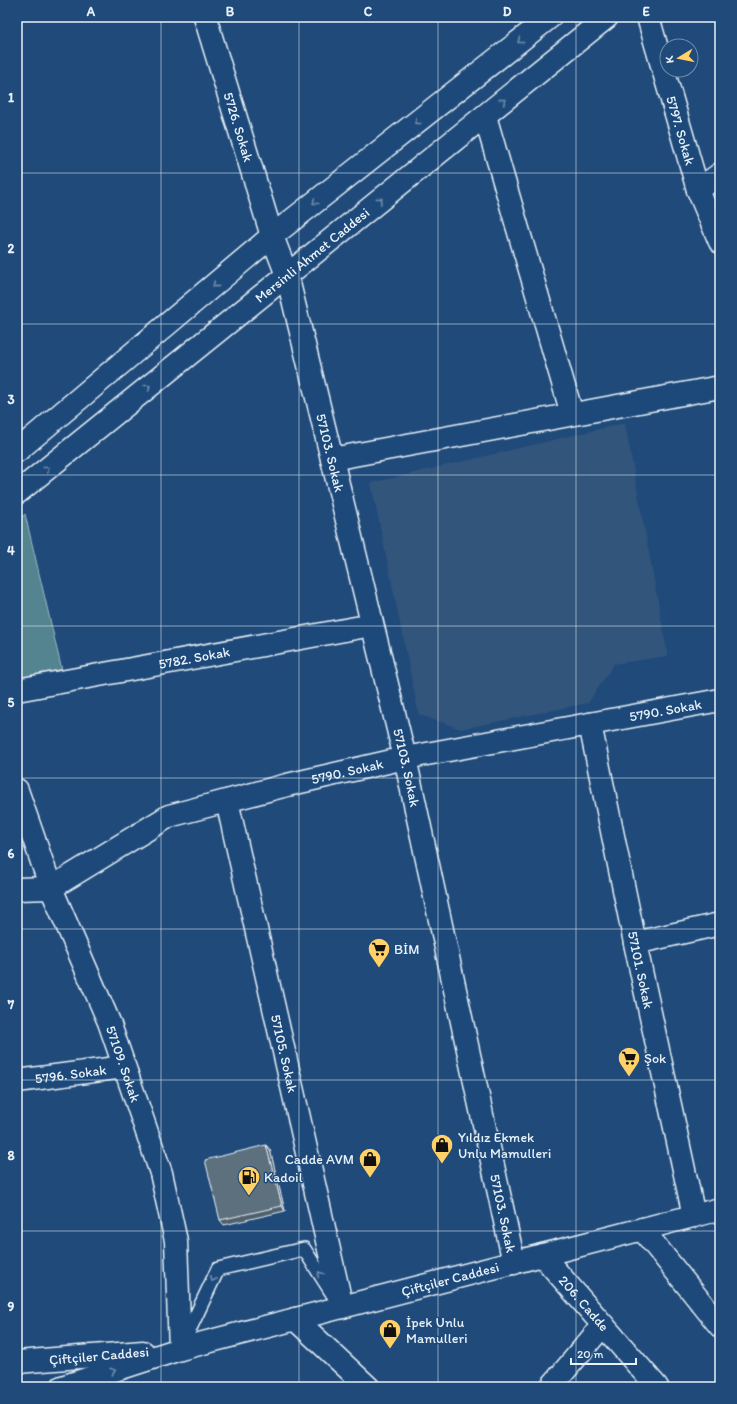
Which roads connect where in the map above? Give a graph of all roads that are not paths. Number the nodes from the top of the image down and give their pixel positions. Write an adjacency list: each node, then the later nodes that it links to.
1 (205, 17): 8 (street, 5726. Sokak)
2 (550, 17): 8 (street, one-way to 8)
3 (607, 17): 5 (street, Mersinli Ahmet Caddesi, one-way to 3)
4 (648, 17): 7 (street, 5797. Sokak)
5 (485, 116): 10 (street, Mersinli Ahmet Caddesi, one-way to 5); 12 (street)
6 (720, 174): 7 (street)
7 (698, 190): 9 (street, 5797. Sokak)
8 (272, 236): 10 (street, 5726. Sokak); 13 (street, one-way to 13)
9 (720, 242)
10 (287, 275): 14 (street, 57103. Sokak); 15 (street, Mersinli Ahmet Caddesi, one-way to 10)
11 (720, 386): 12 (street)
12 (572, 414): 14 (street)
13 (17, 451)
14 (332, 459): 16 (street, 57103. Sokak)
15 (17, 493)
16 (372, 625): 17 (street, 5782. Sokak); 20 (street, 57103. Sokak)
17 (17, 690)
18 (720, 700): 19 (street, 5790. Sokak)
19 (590, 724): 20 (street, 5790. Sokak); 26 (street, 57101. Sokak)
20 (405, 758): 22 (street, 5790. Sokak); 33 (street, 57103. Sokak)
21 (17, 790): 23 (street, 57109. Sokak)
22 (227, 801): 23 (street, 5790. Sokak); 34 (street, 57105. Sokak)
23 (51, 888): 24 (street, 5790. Sokak); 27 (street, 57109. Sokak)
24 (17, 889)
25 (720, 924): 26 (street)
26 (635, 943): 30 (street, 57101. Sokak)
27 (124, 1067): 28 (street, 5796. Sokak); 38 (street, 57109. Sokak)
28 (17, 1081)
29 (720, 1209): 30 (street, Çiftçiler Caddesi)
30 (694, 1216): 31 (street, Çiftçiler Caddesi)
31 (642, 1229): 32 (street, Çiftçiler Caddesi); 37 (street)
32 (542, 1255): 33 (street, Çiftçiler Caddesi); 36 (street, 206. Cadde)
33 (514, 1262): 34 (street, Çiftçiler Caddesi)
34 (342, 1307): 35 (street, Çiftçiler Caddesi); 38 (lane, one-way to 38)
35 (296, 1319): 38 (street, Çiftçiler Caddesi); 41 (street)
36 (603, 1325): 42 (street); 43 (street, 206. Cadde)
37 (720, 1326)
38 (180, 1349): 39 (street, Çiftçiler Caddesi); 40 (street, Çiftçiler Caddesi, one-way to 38)
39 (17, 1362)
40 (66, 1387)
41 (368, 1387)
42 (551, 1387)
43 (657, 1387)

